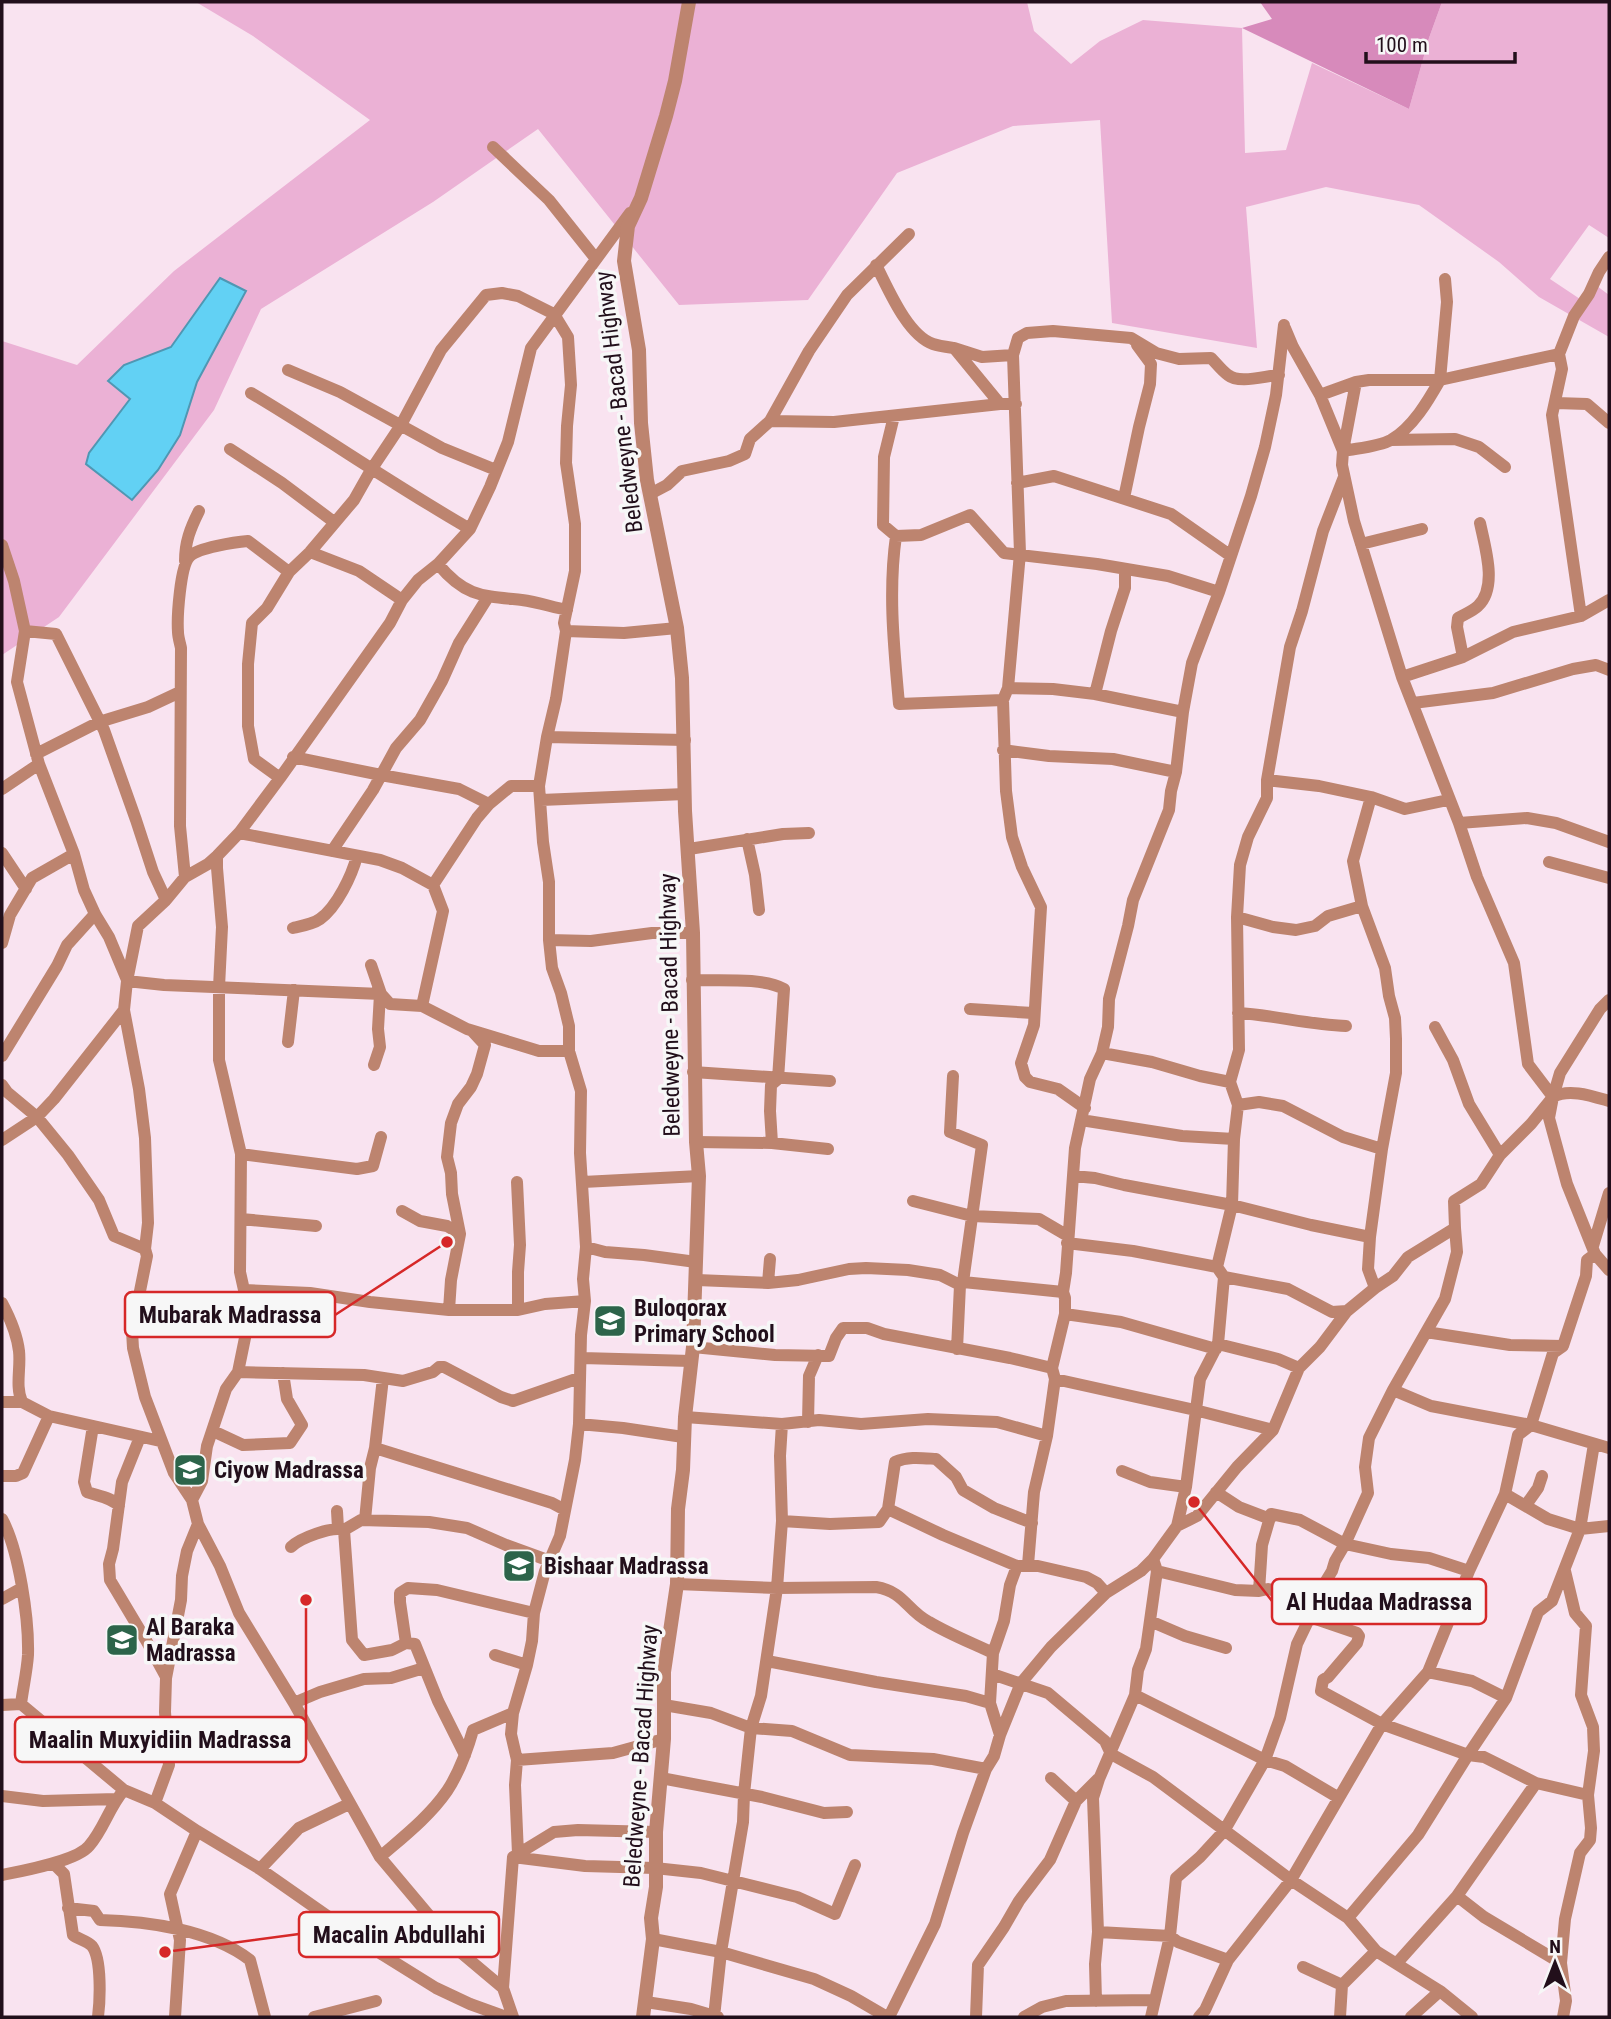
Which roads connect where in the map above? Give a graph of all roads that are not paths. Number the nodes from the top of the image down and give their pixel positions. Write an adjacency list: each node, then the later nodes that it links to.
1 (689, 2): 3 (street, Beledweyne - Bacad Highway)
2 (493, 147): 6 (street)
3 (640, 198): 6 (street); 35 (street, Beledweyne - Bacad Highway)
4 (909, 234): 7 (street)
5 (1609, 257): 12 (street)
6 (596, 259): 9 (street)
7 (876, 265): 11 (street); 24 (street)
8 (1445, 279): 16 (street)
9 (554, 314): 26 (street); 32 (street); 56 (street)
10 (1131, 338): 13 (street); 15 (street); 36 (street)
11 (954, 348): 13 (street); 21 (street)
12 (1559, 354): 16 (street); 20 (street)
13 (1013, 355): 22 (street)
14 (288, 370): 26 (street)
15 (1279, 375): 19 (street); 47 (street)
16 (1440, 380): 17 (street); 27 (street)
17 (1356, 382): 19 (street); 29 (street)
18 (251, 393): 31 (street)
19 (1320, 395): 29 (street)
20 (1556, 403): 25 (street); 57 (street)
21 (1000, 404): 22 (street); 23 (street)
22 (1016, 404): 34 (street)
23 (894, 416): 24 (street); 42 (street)
24 (770, 421): 35 (street)
25 (1609, 423)
26 (401, 425): 31 (street); 32 (street)
27 (1391, 440): 29 (street); 30 (street)
28 (230, 449): 38 (street)
29 (1343, 451): 33 (street)
30 (1506, 467)
31 (371, 470): 38 (street); 40 (street)
32 (496, 470): 40 (street)
33 (1343, 477): 43 (street); 78 (street)
34 (1017, 483): 36 (street); 46 (street)
35 (650, 494): 58 (street, Beledweyne - Bacad Highway)
36 (1124, 498): 47 (street)
37 (199, 511): 48 (street)
38 (334, 522): 45 (street)
39 (1480, 523): 61 (street)
40 (470, 529): 49 (street)
41 (1422, 529): 43 (street)
42 (896, 536): 46 (street); 65 (street)
43 (1361, 544): 63 (street)
44 (2, 545): 59 (street)
45 (310, 552): 51 (street); 54 (street)
46 (1020, 554): 50 (street); 65 (street)
47 (1231, 556): 52 (street)
48 (186, 561): 51 (street); 64 (street)
49 (438, 564): 53 (street); 54 (street)
50 (1125, 570): 52 (street); 66 (street)
51 (289, 572): 77 (street)
52 (1219, 592): 68 (street)
53 (488, 597): 56 (street); 76 (street)
54 (402, 600): 73 (street)
55 (1609, 600): 57 (street)
56 (566, 610): 60 (street)
57 (1581, 616): 61 (street)
58 (677, 628): 60 (street); 71 (street, Beledweyne - Bacad Highway)
59 (25, 631): 69 (street); 74 (street)
60 (566, 631): 70 (street)
61 (1463, 657): 63 (street)
62 (1609, 670): 67 (street)
63 (1402, 677): 67 (street)
64 (180, 692): 69 (street); 98 (street)
65 (1006, 694): 66 (street); 72 (street)
66 (1095, 694): 68 (street)
67 (1413, 703): 84 (street)
68 (1183, 712): 75 (street)
69 (99, 722): 74 (street); 102 (street)
70 (547, 737): 71 (street); 79 (street)
71 (685, 740): 81 (street, Beledweyne - Bacad Highway)
72 (1003, 750): 75 (street); 121 (street)
73 (293, 757): 76 (street); 77 (street)
74 (37, 759): 80 (street); 94 (street)
75 (1176, 772): 128 (street)
76 (381, 775): 85 (street); 92 (street)
77 (280, 778): 87 (street)
78 (1267, 780): 82 (street); 106 (street)
79 (539, 786): 83 (street); 85 (street)
80 (2, 789)
81 (685, 794): 83 (street); 91 (street, Beledweyne - Bacad Highway)
82 (1371, 797): 84 (street); 103 (street)
83 (541, 800): 109 (street)
84 (1448, 800): 86 (street)
85 (489, 804): 100 (street)
86 (1459, 823): 90 (street); 137 (street)
87 (239, 833): 92 (street); 95 (street)
88 (809, 833): 89 (street)
89 (747, 839): 91 (street); 104 (street)
90 (1609, 842)
91 (689, 849): 108 (street, Beledweyne - Bacad Highway)
92 (332, 851): 96 (street)
93 (2, 853): 101 (street)
94 (74, 854): 101 (street); 105 (street)
95 (218, 856): 98 (street); 114 (street)
96 (357, 856): 100 (street); 107 (street)
97 (1549, 862): 99 (street)
98 (185, 877): 102 (street)
99 (1609, 878)
100 (433, 885): 118 (street)
101 (26, 889): 110 (street)
102 (166, 900): 113 (street)
103 (1362, 906): 106 (street); 148 (street)
104 (759, 910)
105 (95, 914): 113 (street); 129 (street)
106 (1237, 917): 122 (street)
107 (293, 928)
108 (693, 933): 109 (street); 112 (street, Beledweyne - Bacad Highway)
109 (549, 940): 127 (street)
110 (2, 943)
111 (371, 965): 116 (street)
112 (692, 980): 131 (street, Beledweyne - Bacad Highway); 133 (street)
113 (127, 981): 114 (street); 120 (street)
114 (219, 987): 115 (street); 149 (street)
115 (294, 990): 116 (street); 126 (street)
116 (381, 994): 118 (street); 130 (street)
117 (1609, 1000): 137 (street)
118 (422, 1006): 125 (street)
119 (970, 1009): 121 (street)
120 (124, 1010): 141 (street); 167 (street)
121 (1033, 1013): 140 (street)
122 (1238, 1013): 123 (street); 135 (street)
123 (1346, 1026)
124 (1435, 1027): 150 (street)
125 (472, 1031): 127 (street); 163 (street)
126 (288, 1042)
127 (569, 1051): 154 (street)
128 (1102, 1053): 135 (street); 140 (street)
129 (2, 1056)
130 (374, 1065)
131 (694, 1072): 133 (street); 145 (street, Beledweyne - Bacad Highway)
132 (953, 1076): 159 (street)
133 (778, 1079): 134 (street); 146 (street)
134 (830, 1081)
135 (1230, 1082): 139 (street)
136 (2, 1085): 141 (street)
137 (1552, 1097): 138 (street); 150 (street); 168 (street)
138 (1609, 1101)
139 (1238, 1105): 143 (street); 148 (street)
140 (1083, 1114): 143 (street); 152 (street)
141 (37, 1117): 144 (street); 167 (street)
142 (382, 1137): 149 (street)
143 (1234, 1139): 157 (street)
144 (2, 1140)
145 (696, 1142): 146 (street); 151 (street, Beledweyne - Bacad Highway)
146 (772, 1143): 147 (street)
147 (828, 1149)
148 (1382, 1149): 164 (street)
149 (241, 1154): 160 (street)
150 (1500, 1155): 162 (street)
151 (699, 1176): 154 (street); 170 (street, Beledweyne - Bacad Highway)
152 (1073, 1176): 157 (street); 165 (street)
153 (517, 1182): 182 (street)
154 (583, 1182): 166 (street)
155 (1609, 1193): 168 (street)
156 (913, 1201): 159 (street)
157 (1232, 1205): 164 (street); 172 (street)
158 (402, 1211): 163 (street)
159 (972, 1216): 165 (street); 175 (street)
160 (241, 1219): 161 (street); 177 (street)
161 (316, 1226)
162 (1455, 1228): 176 (street); 185 (street)
163 (460, 1234): 181 (street)
164 (1370, 1237): 176 (street)
165 (1068, 1239): 172 (street); 178 (street)
166 (586, 1247): 170 (street); 179 (street)
167 (145, 1249): 214 (street)
168 (1594, 1250): 171 (street); 187 (street)
169 (770, 1259): 174 (street)
170 (696, 1262): 173 (street, Beledweyne - Bacad Highway)
171 (1609, 1270)
172 (1221, 1272): 183 (street); 186 (street)
173 (697, 1280): 174 (street); 189 (street, Beledweyne - Bacad Highway)
174 (768, 1283): 175 (street)
175 (962, 1283): 178 (street); 188 (street)
176 (1375, 1288): 183 (street)
177 (244, 1290): 181 (street); 193 (street)
178 (1063, 1292): 184 (street)
179 (585, 1301): 182 (street); 191 (street)
180 (2, 1303): 200 (street)
181 (449, 1310): 182 (street)
182 (517, 1310)
183 (1348, 1311): 192 (street)
184 (1065, 1314): 186 (street); 195 (street)
185 (1426, 1332): 187 (street); 198 (street)
186 (1217, 1346): 192 (street); 201 (street)
187 (1563, 1346): 207 (street)
188 (957, 1349): 190 (street); 195 (street)
189 (692, 1354): 190 (street); 191 (street); 203 (street, Beledweyne - Bacad Highway)
190 (818, 1355): 204 (street)
191 (582, 1358): 197 (street)
192 (1299, 1368): 209 (street)
193 (238, 1372): 194 (street); 210 (street)
194 (283, 1373): 196 (street); 210 (street)
195 (1053, 1374): 201 (street); 211 (street)
196 (383, 1378): 197 (street); 216 (street)
197 (579, 1378): 205 (street)
198 (1393, 1390): 207 (street); 240 (street)
199 (2, 1402): 200 (street)
200 (22, 1402): 202 (street)
201 (1195, 1410): 209 (street); 221 (street)
202 (49, 1416): 208 (street); 219 (street)
203 (685, 1417): 206 (street); 213 (street, Beledweyne - Bacad Highway)
204 (808, 1422): 206 (street); 211 (street)
205 (579, 1424): 213 (street); 228 (street)
206 (782, 1424): 233 (street)
207 (1531, 1425): 215 (street); 223 (street)
208 (93, 1426): 212 (street); 226 (street)
209 (1273, 1430): 222 (street)
210 (213, 1431): 224 (street)
211 (1047, 1436): 234 (street)
212 (140, 1437): 214 (street); 226 (street)
213 (683, 1437): 247 (street, Beledweyne - Bacad Highway)
214 (160, 1441): 224 (street)
215 (1594, 1444): 217 (street); 239 (street)
216 (375, 1448): 228 (street); 232 (street)
217 (1609, 1448)
218 (1122, 1471): 221 (street)
219 (2, 1476)
220 (1542, 1476): 225 (street)
221 (1186, 1487): 236 (street)
222 (1216, 1492): 231 (street); 236 (street)
223 (1505, 1493): 225 (street); 245 (street)
224 (192, 1500): 235 (street)
225 (1526, 1505): 239 (street)
226 (119, 1506): 265 (street)
227 (888, 1509): 233 (street); 234 (street); 243 (street)
228 (565, 1510): 242 (street)
229 (337, 1511): 238 (street)
230 (2, 1519): 248 (street)
231 (1270, 1519): 240 (street); 250 (street)
232 (365, 1520): 238 (street); 242 (street)
233 (782, 1521): 249 (street)
234 (1032, 1522): 243 (street)
235 (198, 1524): 265 (street); 269 (street)
236 (1177, 1526): 244 (street)
237 (1609, 1526): 239 (street)
238 (341, 1529): 241 (street); 256 (street)
239 (1580, 1529): 246 (street)
240 (1345, 1544): 245 (street); 253 (street)
241 (291, 1547)
242 (550, 1561): 254 (street)
243 (1022, 1565): 251 (street); 258 (street)
244 (1155, 1565): 250 (street); 251 (street); 255 (street)
245 (1469, 1571): 263 (street)
246 (1565, 1571): 268 (street); 291 (street)
247 (677, 1584): 249 (street); 273 (street, Beledweyne - Bacad Highway)
248 (22, 1588): 252 (street); 271 (street)
249 (777, 1588): 258 (street); 260 (street)
250 (1259, 1591): 253 (street)
251 (1106, 1593): 266 (street)
252 (2, 1599)
253 (1311, 1611): 275 (street); 283 (street)
254 (534, 1613): 256 (street); 261 (street)
255 (1150, 1621): 257 (street); 267 (street)
256 (406, 1643): 262 (street)
257 (1226, 1648)
258 (993, 1653): 264 (street)
259 (495, 1655): 261 (street)
260 (767, 1661): 270 (street); 276 (street)
261 (527, 1665): 274 (street)
262 (425, 1668): 269 (street); 280 (street)
263 (1427, 1672): 268 (street); 275 (street)
264 (992, 1674): 266 (street); 270 (street)
265 (166, 1678): 295 (street)
266 (1021, 1683): 277 (street); 279 (street)
267 (1135, 1695): 279 (street); 283 (street)
268 (1506, 1698): 281 (street)
269 (294, 1703): 296 (street)
270 (990, 1703): 277 (street)
271 (21, 1704): 272 (street); 290 (street)
272 (2, 1705)
273 (664, 1705): 276 (street); 278 (street, Beledweyne - Bacad Highway)
274 (513, 1713): 280 (street); 282 (street)
275 (1382, 1724): 281 (street); 293 (street)
276 (751, 1728): 284 (street); 289 (street)
277 (1000, 1735): 284 (street)
278 (664, 1740): 282 (street); 285 (street, Beledweyne - Bacad Highway)
279 (1111, 1754): 287 (street); 299 (street)
280 (466, 1755): 302 (street)
281 (1468, 1755): 288 (street); 312 (street)
282 (517, 1760): 301 (street)
283 (1265, 1760): 293 (street); 299 (street)
284 (986, 1769): 338 (street)
285 (661, 1777): 289 (street); 300 (street, Beledweyne - Bacad Highway)
286 (1051, 1778): 294 (street)
287 (1099, 1779): 294 (street); 314 (street)
288 (1536, 1783): 291 (street); 310 (street)
289 (744, 1794): 297 (street); 309 (street)
290 (120, 1795): 292 (street); 295 (street); 303 (street)
291 (1588, 1795): 321 (street)
292 (2, 1796)
293 (1339, 1798): 308 (street)
294 (1076, 1801): 339 (street)
295 (155, 1803): 298 (street)
296 (349, 1804): 302 (street); 306 (street)
297 (847, 1812)
298 (197, 1831): 306 (street); 313 (street)
299 (1224, 1831): 308 (street); 315 (street)
300 (656, 1832): 301 (street); 305 (street, Beledweyne - Bacad Highway)
301 (515, 1855): 305 (street); 324 (street)
302 (380, 1857): 324 (street)
303 (54, 1864): 307 (street); 311 (street)
304 (855, 1865): 309 (street)
305 (655, 1868): 309 (street); 316 (street, Beledweyne - Bacad Highway)
306 (260, 1869): 334 (street)
307 (2, 1875)
308 (1291, 1880): 312 (street); 319 (street)
309 (732, 1881): 318 (street)
310 (1457, 1896): 320 (street); 321 (street)
311 (68, 1908): 313 (street); 330 (street)
312 (1348, 1918): 317 (street)
313 (179, 1931): 331 (street); 332 (street)
314 (1098, 1932): 315 (street); 328 (street)
315 (1170, 1936): 319 (street); 326 (street)
316 (653, 1939): 318 (street); 329 (street, Beledweyne - Bacad Highway)
317 (1376, 1951): 320 (street); 323 (street)
318 (721, 1952): 337 (street); 338 (street)
319 (1228, 1960): 342 (street)
320 (1397, 1963): 325 (street)
321 (1561, 1963): 346 (street)
322 (1303, 1967): 323 (street)
323 (1342, 1985): 343 (street)
324 (503, 1988): 335 (street)
325 (1440, 1991): 344 (street); 345 (street)
326 (1154, 2000): 328 (street); 341 (street)
327 (376, 2001): 333 (street)
328 (1096, 2001): 340 (street)
329 (646, 2002): 336 (street, Beledweyne - Bacad Highway); 337 (street)
330 (99, 2017)
331 (174, 2017)
332 (265, 2017)
333 (314, 2017)
334 (506, 2017)
335 (513, 2017)
336 (643, 2017)
337 (715, 2017)
338 (888, 2017)
339 (976, 2017)
340 (1024, 2017)
341 (1151, 2017)
342 (1199, 2017)
343 (1340, 2017)
344 (1411, 2017)
345 (1472, 2017)
346 (1563, 2017)

